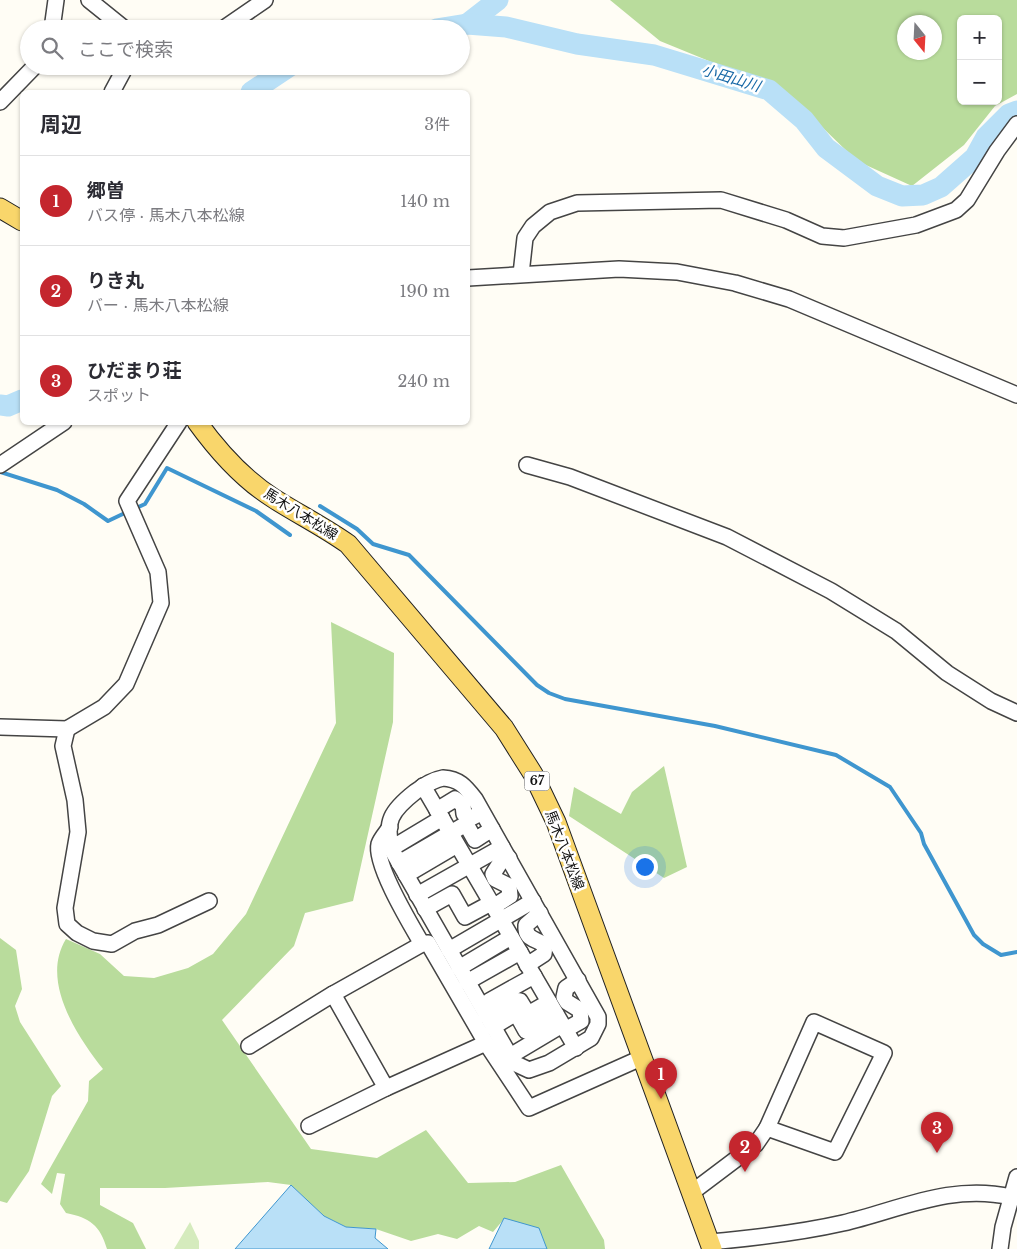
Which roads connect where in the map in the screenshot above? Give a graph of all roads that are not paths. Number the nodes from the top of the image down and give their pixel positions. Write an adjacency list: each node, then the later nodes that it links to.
1 (56, 0): 4 (street)
2 (89, 0): 5 (street)
3 (265, 0): 6 (street)
4 (53, 20)
5 (114, 20)
6 (236, 20)
7 (26, 75): 10 (street)
8 (121, 75): 9 (street)
9 (113, 90)
10 (0, 102)
11 (1017, 124): 14 (street)
12 (0, 208): 13 (main road)
13 (20, 220)
14 (520, 274): 15 (street); 16 (street)
15 (470, 278)
16 (1017, 395)
17 (60, 425): 21 (street)
18 (177, 425): 24 (street)
19 (199, 425): 54 (main road, 馬木八本松線 / 67)
20 (527, 465): 22 (street)
21 (0, 466)
22 (1017, 713)
23 (0, 727): 24 (street)
24 (67, 729): 36 (street)
25 (423, 786): 26 (street); 27 (street); 28 (street)
26 (482, 812): 27 (street); 29 (street)
27 (439, 814): 30 (street); 31 (street)
28 (390, 827): 31 (street); 41 (street)
29 (492, 830): 30 (street); 32 (street)
30 (454, 839): 33 (street); 34 (street)
31 (392, 848): 34 (street)
32 (505, 852): 33 (street); 37 (street); 39 (street)
33 (469, 866): 35 (street); 39 (street)
34 (403, 869): 35 (street)
35 (417, 895): 38 (street)
36 (209, 900)
37 (536, 907): 39 (street); 43 (street); 45 (street)
38 (425, 909): 39 (street); 42 (street)
39 (495, 910): 40 (street); 42 (street)
40 (511, 937): 43 (street); 44 (street)
41 (422, 944): 47 (street); 50 (street)
42 (449, 950): 44 (street)
43 (527, 964): 46 (street); 48 (street); 49 (street)
44 (459, 968): 46 (street)
45 (578, 980): 49 (street); 52 (street)
46 (467, 982): 48 (street)
47 (333, 994): 51 (street); 55 (street)
48 (486, 1016): 49 (street); 53 (street)
49 (558, 1018): 52 (street); 53 (street)
50 (486, 1043): 54 (street); 55 (street)
51 (249, 1046)
52 (576, 1048): 53 (street)
53 (510, 1056)
54 (641, 1058): 59 (main road, 馬木八本松線 / 67)
55 (386, 1088): 56 (street)
56 (309, 1126)
57 (767, 1128): 57 (street); 59 (street)
58 (1017, 1176): 60 (street)
59 (691, 1193): 61 (main road, 馬木八本松線 / 67)
60 (1011, 1197): 61 (street); 62 (street)
61 (711, 1246)
62 (1000, 1249)

